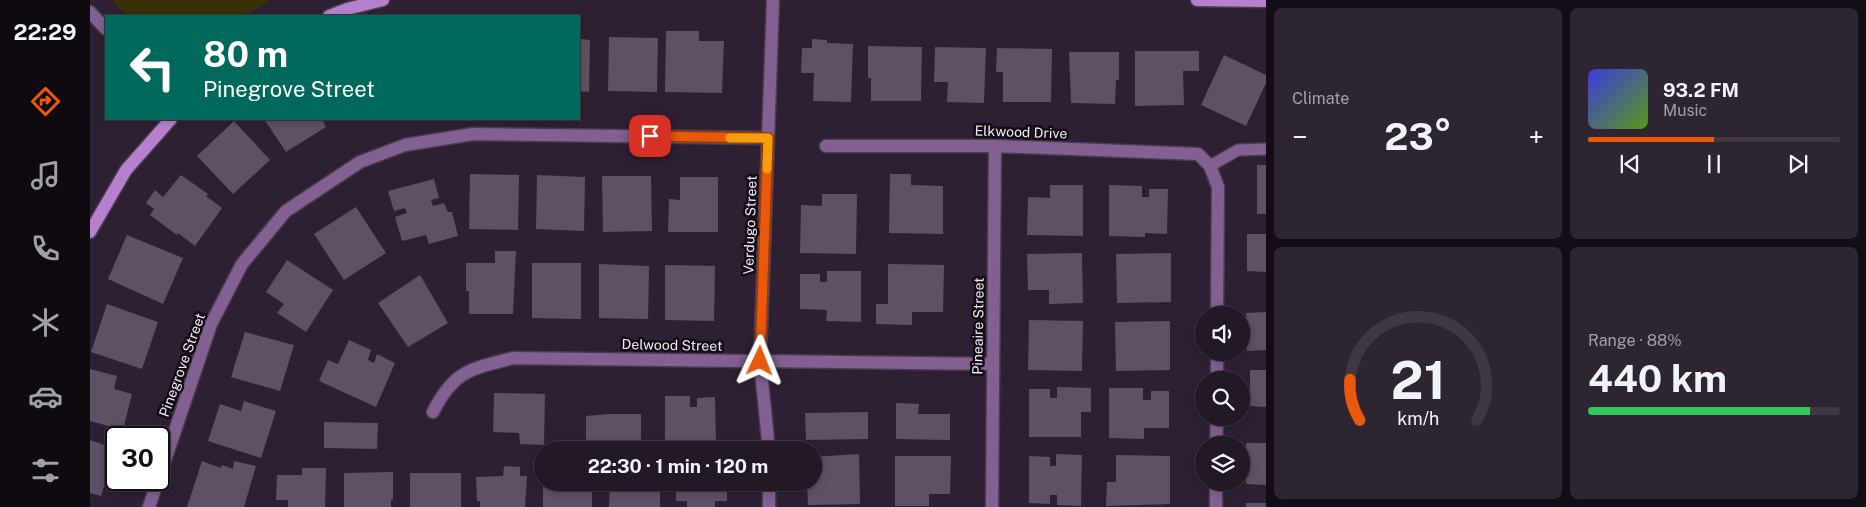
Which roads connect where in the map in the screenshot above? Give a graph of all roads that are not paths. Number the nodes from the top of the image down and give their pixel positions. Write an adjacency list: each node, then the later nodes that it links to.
1 (383, 0): 6 (street)
2 (773, 0): 9 (street, Verdugo Street)
3 (1197, 0): 4 (street)
4 (1266, 1)
5 (90, 12): 7 (street)
6 (331, 15)
7 (105, 28)
8 (170, 120): 14 (street)
9 (768, 138): 16 (street, Verdugo Street); 20 (street, Pinegrove Street)
10 (826, 146): 11 (street, Elkwood Drive)
11 (995, 146): 13 (street, Elkwood Drive); 17 (street, Pineaire Street)
12 (1266, 149): 13 (lane)
13 (1210, 166): 15 (street)
14 (90, 232)
15 (1217, 306)
16 (760, 361): 17 (street, Delwood Street); 18 (street, Delwood Street); 19 (street, Verdugo Street)
17 (992, 364): 26 (street, Pineaire Street)
18 (433, 412)
19 (768, 441)
20 (170, 443)
21 (154, 491): 24 (street, Pinegrove Street)
22 (769, 491): 25 (street)
23 (1216, 491): 27 (street)
24 (149, 507)
25 (769, 507)
26 (992, 507)
27 (1216, 507)

